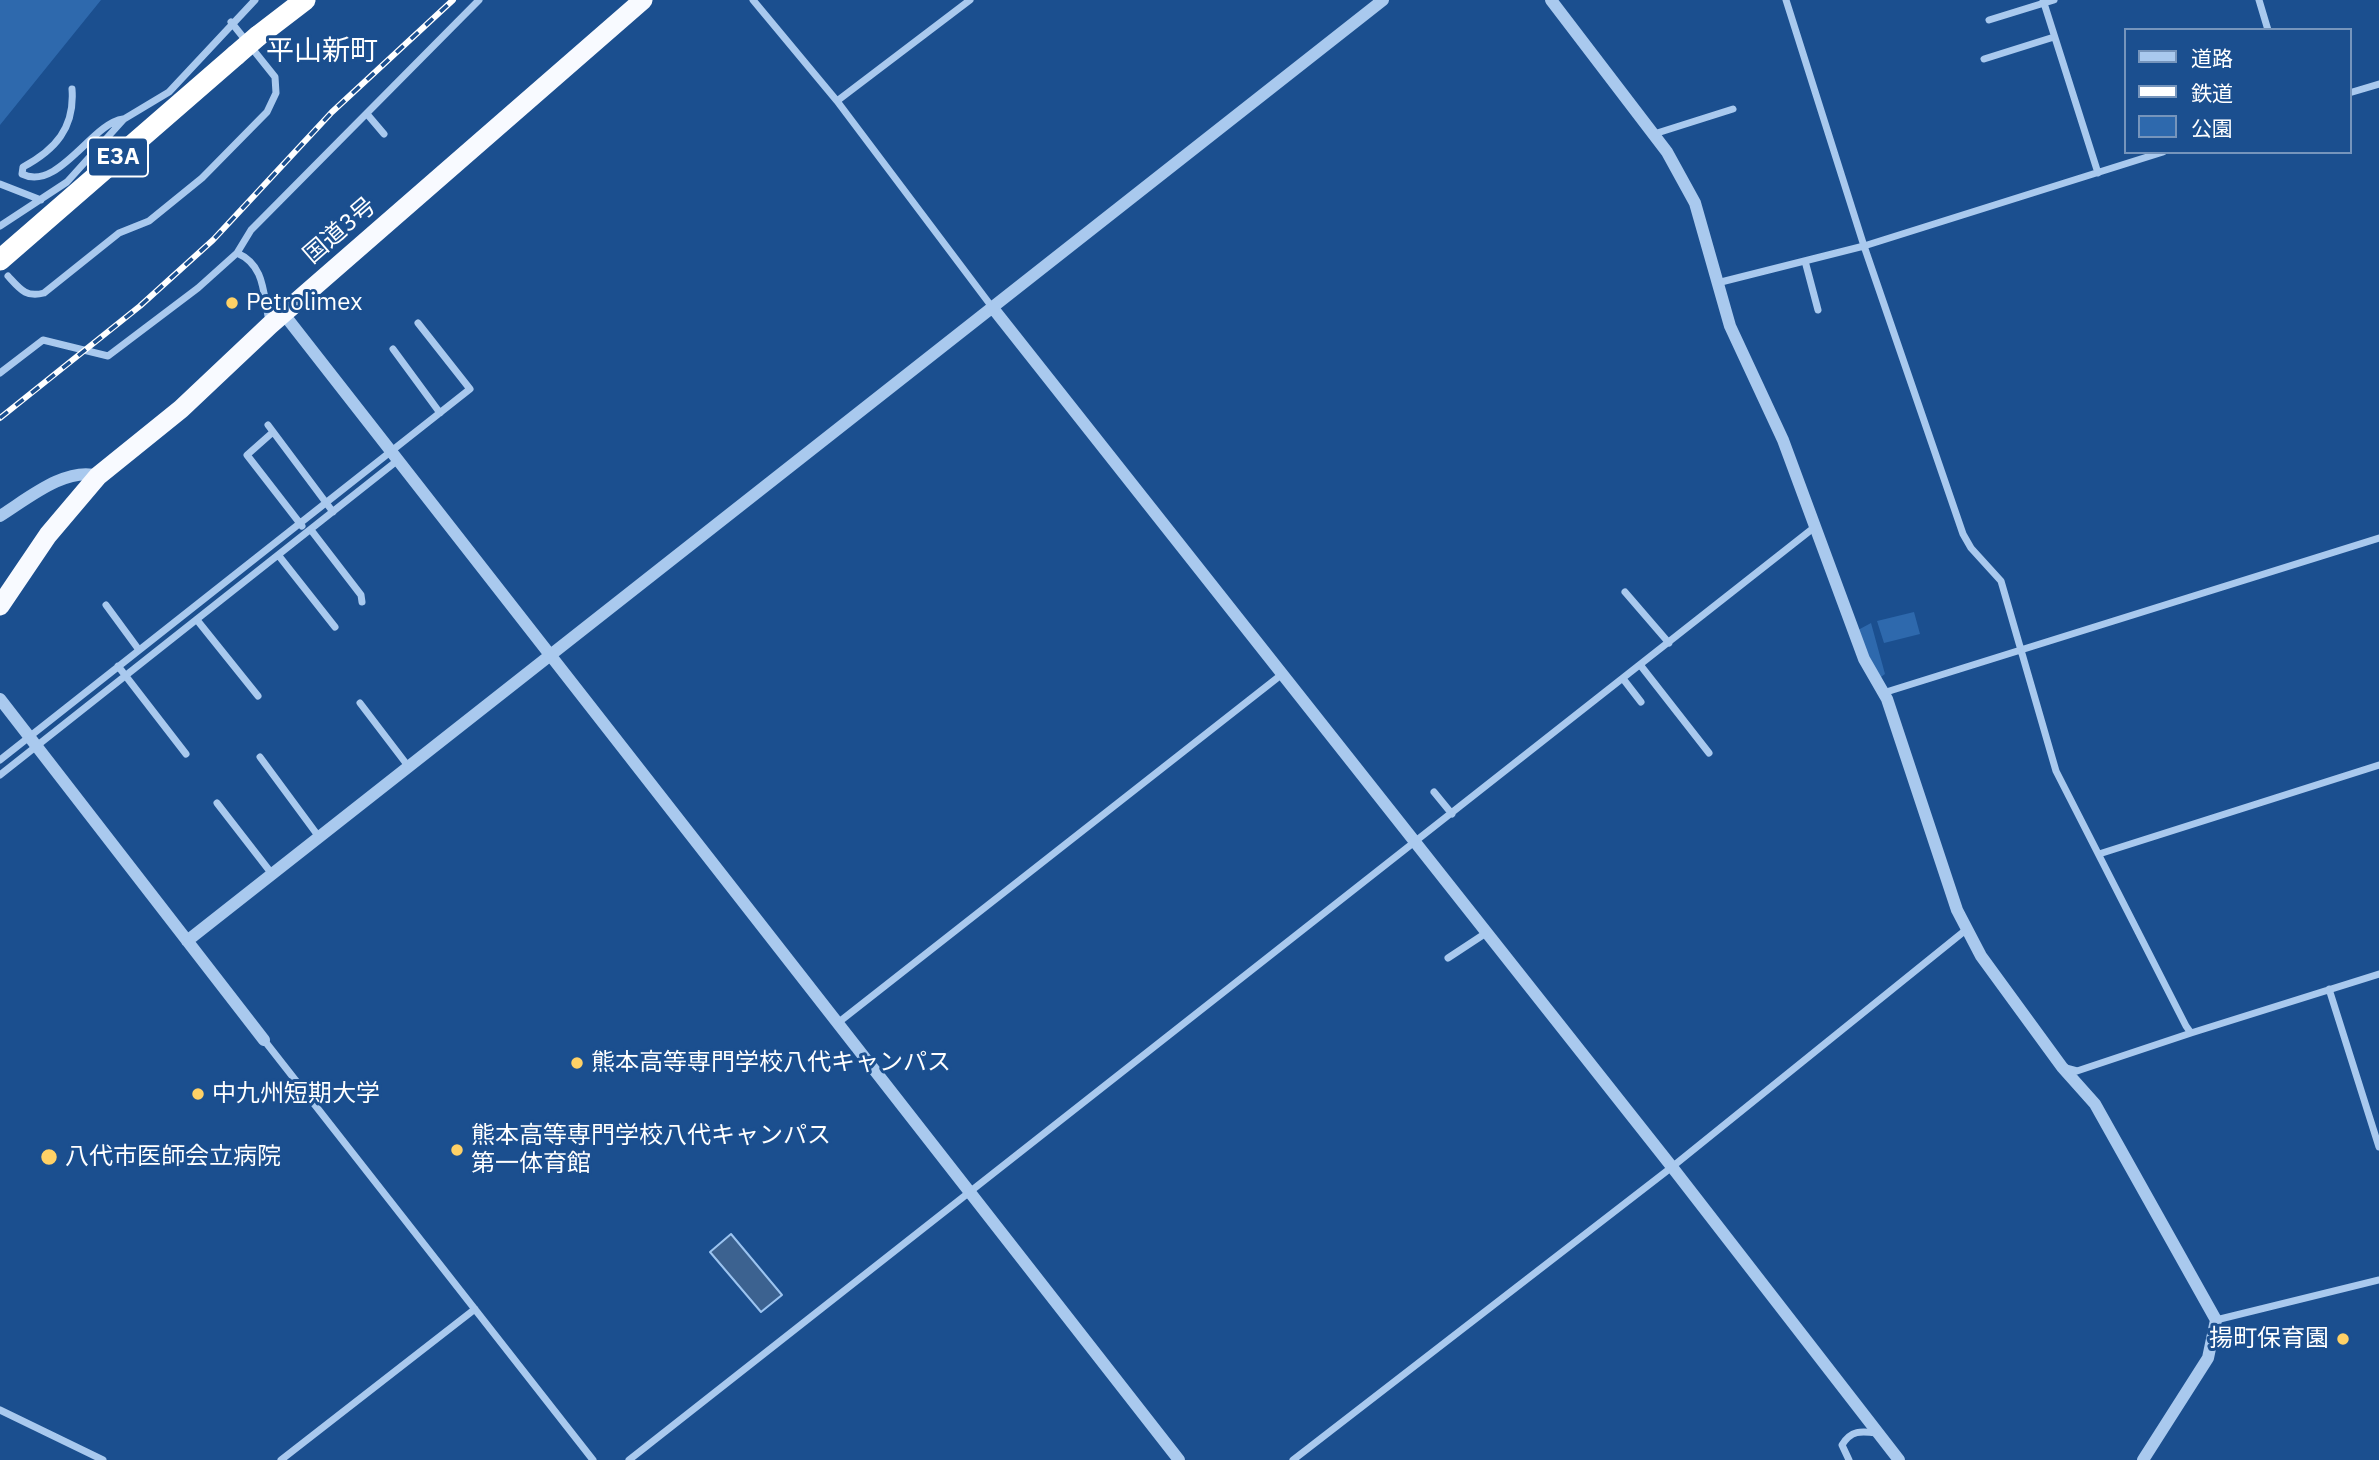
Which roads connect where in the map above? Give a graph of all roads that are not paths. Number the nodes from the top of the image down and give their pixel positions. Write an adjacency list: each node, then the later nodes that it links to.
1 (255, 0): 15 (street)
2 (299, 0): 17 (highway, E3A)
3 (305, 0): 17 (highway, E3A)
4 (479, 0): 25 (street)
5 (643, 0): 41 (highway, 国道3号)
6 (753, 0): 23 (street)
7 (970, 0): 23 (street)
8 (1383, 0): 39 (street)
9 (1551, 0): 28 (street)
10 (1786, 0): 34 (street)
11 (2054, 0): 13 (street)
12 (2259, 0): 16 (street)
13 (2043, 2): 14 (street); 18 (street)
14 (1989, 20)
15 (231, 22): 26 (street); 37 (street)
16 (2267, 28)
17 (258, 36): 37 (highway, E3A, bridge)
18 (2054, 37): 19 (street); 30 (street)
19 (1984, 59)
20 (2379, 84): 22 (street)
21 (72, 89): 26 (street)
22 (2351, 92)
23 (837, 101): 39 (street)
24 (1733, 109): 28 (street)
25 (368, 114): 27 (street); 35 (street)
26 (124, 119): 32 (street)
27 (384, 134)
28 (1654, 134): 38 (street)
29 (2158, 154): 30 (street)
30 (2098, 173): 34 (street)
31 (0, 184): 32 (street)
32 (41, 200): 33 (street)
33 (0, 226)
34 (1864, 246): 36 (street); 66 (street)
35 (237, 253): 41 (street); 44 (street)
36 (1805, 261): 38 (street); 40 (street)
37 (4, 268)
38 (1717, 283): 52 (street)
39 (992, 307): 67 (street); 70 (street)
40 (1818, 310)
41 (277, 319): 46 (street); 47 (highway, 国道3号)
42 (418, 323): 45 (street)
43 (393, 349): 45 (street)
44 (0, 373)
45 (440, 413): 46 (street)
46 (396, 455): 48 (street); 49 (street); 67 (street)
47 (98, 476): 50 (street); 59 (highway, 国道3号)
48 (326, 502): 49 (street); 51 (street); 51 (street)
49 (333, 512): 53 (street)
50 (0, 516)
51 (300, 524): 53 (street); 62 (street)
52 (1817, 526): 64 (street); 73 (street)
53 (309, 532): 55 (street); 57 (street)
54 (2379, 538): 66 (street)
55 (279, 556): 60 (street); 61 (street)
56 (1625, 592): 64 (street)
57 (362, 602)
58 (106, 605): 65 (street)
59 (0, 606)
60 (197, 620): 63 (street); 74 (street)
61 (335, 627)
62 (157, 637): 63 (street); 65 (street)
63 (170, 641): 71 (street)
64 (1669, 643): 69 (street)
65 (139, 650): 68 (street)
66 (2022, 650): 73 (street); 91 (street)
67 (549, 654): 84 (street); 99 (street)
68 (118, 666): 71 (street); 78 (street)
69 (1641, 666): 72 (street); 79 (street)
70 (1281, 675): 90 (street); 99 (street)
71 (125, 677): 78 (street); 80 (street)
72 (1624, 680): 76 (street); 88 (street)
73 (1883, 693): 93 (street)
74 (258, 696)
75 (0, 699): 78 (street)
76 (1642, 702)
77 (360, 703): 84 (street)
78 (35, 741): 82 (street); 85 (street); 95 (street)
79 (1709, 753)
80 (186, 754)
81 (260, 757): 89 (street)
82 (0, 760)
83 (2379, 765): 91 (street)
84 (408, 766): 89 (street)
85 (0, 775)
86 (1434, 792): 88 (street)
87 (216, 803): 92 (street)
88 (1452, 814): 90 (street)
89 (319, 837): 92 (street)
90 (1416, 844): 94 (street); 105 (street)
91 (2099, 854): 100 (street)
92 (272, 874): 95 (street)
93 (1966, 929): 102 (street); 104 (street)
94 (1486, 933): 96 (street); 104 (street)
95 (187, 941): 101 (street)
96 (1448, 958)
97 (2379, 974): 98 (street)
98 (2329, 989): 100 (street); 103 (street)
99 (839, 1023): 105 (street)
100 (2191, 1033): 102 (street)
101 (264, 1040): 107 (street)
102 (2062, 1066): 108 (street)
103 (2379, 1147)
104 (1672, 1167): 110 (street); 116 (street)
105 (972, 1192): 114 (street); 115 (street)
106 (2379, 1280): 108 (street)
107 (475, 1309): 112 (street); 113 (street)
108 (2216, 1320): 119 (street)
109 (0, 1410): 111 (street)
110 (1878, 1433): 117 (street); 118 (street)
111 (103, 1460)
112 (281, 1460)
113 (593, 1460)
114 (629, 1460)
115 (1179, 1460)
116 (1293, 1460)
117 (1849, 1460)
118 (1899, 1460)
119 (2143, 1460)

